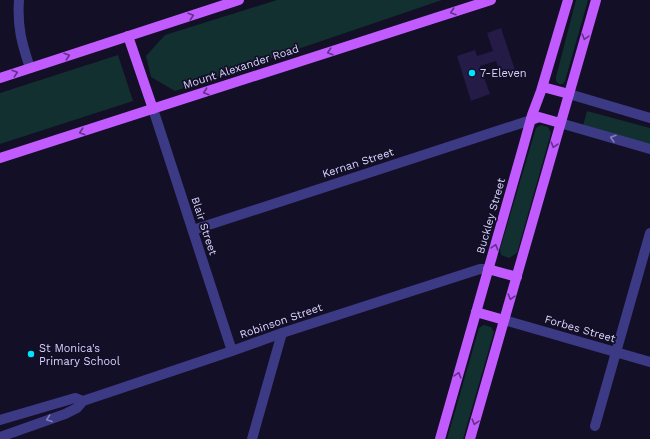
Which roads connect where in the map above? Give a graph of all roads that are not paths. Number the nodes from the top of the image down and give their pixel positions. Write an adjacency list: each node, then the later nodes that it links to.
1 (19, 0): 7 (street)
2 (239, 0): 6 (main road, one-way to 2)
3 (491, 0): 11 (main road, Mount Alexander Road, one-way to 11)
4 (568, 0): 9 (main road, Buckley Street)
5 (596, 0): 10 (main road, one-way to 10)
6 (128, 36): 7 (main road, one-way to 6); 11 (main road)
7 (30, 68): 8 (main road, one-way to 7)
8 (0, 78)
9 (543, 87): 10 (main road); 13 (main road, Buckley Street)
10 (569, 94): 12 (street); 14 (main road)
11 (153, 109): 16 (main road, Mount Alexander Road, one-way to 16); 17 (street, Blair Street)
12 (650, 118)
13 (531, 120): 14 (main road); 17 (street, Kernan Street); 20 (main road, Buckley Street, one-way to 13)
14 (560, 123): 15 (street, one-way to 14); 21 (main road, one-way to 21)
15 (650, 149)
16 (0, 158)
17 (193, 230): 25 (street, Blair Street)
18 (650, 233): 19 (street)
19 (646, 258): 26 (street)
20 (488, 269): 21 (main road); 22 (main road, Buckley Street); 24 (street, Robinson Street)
21 (517, 277): 23 (main road, one-way to 23)
22 (476, 312): 23 (main road); 33 (main road, Buckley Street, one-way to 22)
23 (504, 320): 26 (street, Forbes Street); 34 (main road, one-way to 34)
24 (282, 332): 25 (street, Robinson Street); 32 (street)
25 (232, 351): 28 (street, Robinson Street)
26 (616, 352): 27 (street, Forbes Street); 30 (street)
27 (650, 362)
28 (82, 401): 29 (street, Robinson Street); 31 (street, Robinson Street, one-way to 31)
29 (0, 420)
30 (595, 426)
31 (0, 437)
32 (252, 439)
33 (440, 439)
34 (470, 439)

